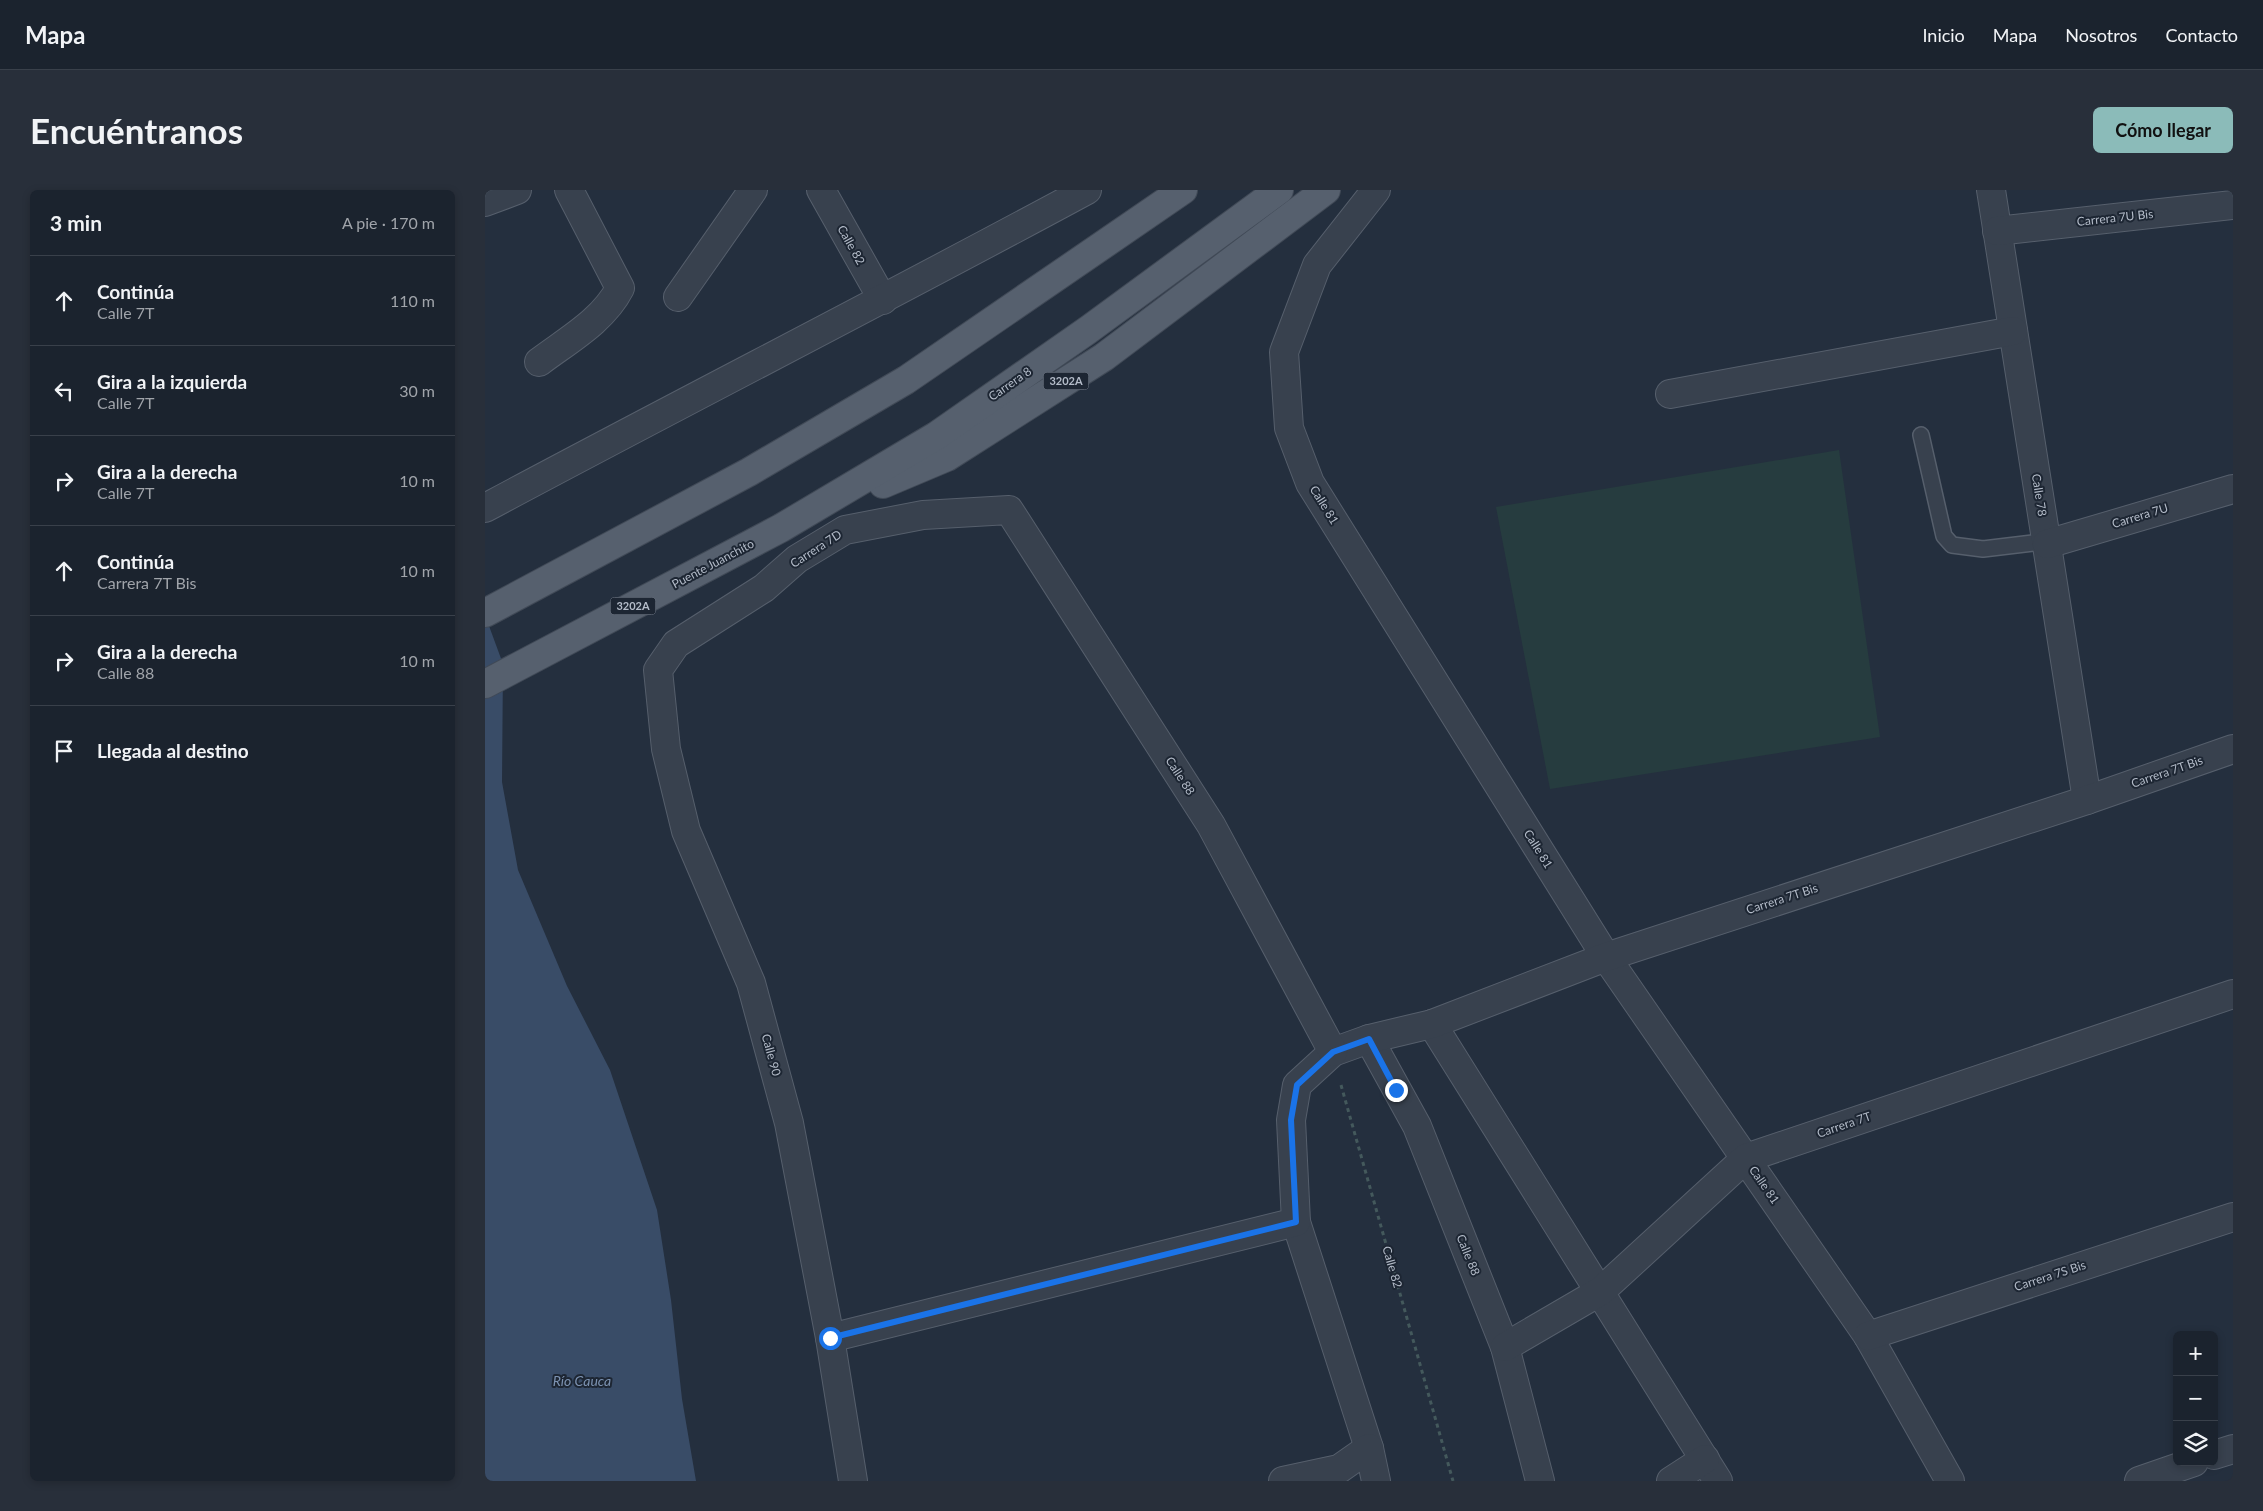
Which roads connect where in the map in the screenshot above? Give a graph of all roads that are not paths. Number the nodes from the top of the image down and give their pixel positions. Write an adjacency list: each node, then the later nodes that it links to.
1 (517, 190): 11 (street)
2 (569, 190): 17 (street)
3 (753, 190): 14 (street)
4 (821, 190): 15 (street, Calle 82)
5 (1087, 190): 15 (street)
6 (1183, 190): 25 (main road)
7 (1279, 190): 23 (main road, Carrera 8 / 3202A)
8 (1326, 190): 23 (main road, 3202A)
9 (1376, 190): 30 (street, Calle 81)
10 (1991, 190): 13 (street, Calle 78)
11 (485, 202)
12 (2233, 205): 13 (street, Carrera 7U Bis)
13 (1997, 232): 16 (street, Calle 78)
14 (678, 297)
15 (883, 300): 21 (street)
16 (2013, 331): 18 (street); 24 (street, Calle 78)
17 (539, 362)
18 (1670, 394)
19 (1921, 434): 24 (lane)
20 (2233, 488): 24 (street, Carrera 7U)
21 (485, 508)
22 (1009, 510): 26 (street, Carrera 7D); 34 (street, Calle 88)
23 (781, 528): 27 (main road, Puente Juanchito / 3202A)
24 (2047, 544): 29 (street, Calle 78)
25 (485, 613)
26 (676, 644): 40 (street, Calle 90)
27 (485, 684)
28 (2233, 749): 29 (street, Carrera 7T Bis)
29 (2087, 800): 30 (street, Carrera 7T Bis)
30 (1606, 957): 32 (street, Carrera 7T Bis); 35 (street, Calle 81)
31 (2233, 994): 35 (street, Carrera 7T)
32 (1432, 1024): 33 (street, Carrera 7T Bis); 38 (street)
33 (1369, 1039): 34 (street, Carrera 7T Bis); 41 (street, Calle 88)
34 (1333, 1052): 37 (street)
35 (1746, 1158): 38 (street, Carrera 7T); 39 (street, Calle 81)
36 (2233, 1218): 39 (street, Carrera 7S Bis)
37 (1296, 1222): 40 (street); 42 (street)
38 (1601, 1291): 41 (street, Carrera 7T); 46 (street)
39 (1868, 1336): 52 (street, Calle 81)
40 (830, 1338): 47 (street, Calle 90)
41 (1505, 1347): 50 (street, Calle 88)
42 (1369, 1448): 48 (street); 49 (street)
43 (2233, 1449): 44 (street)
44 (2218, 1454)
45 (2182, 1466): 53 (street)
46 (1712, 1470): 51 (street)
47 (853, 1481)
48 (1283, 1481)
49 (1376, 1481)
50 (1540, 1481)
51 (1671, 1481)
52 (1950, 1481)
53 (2139, 1481)

